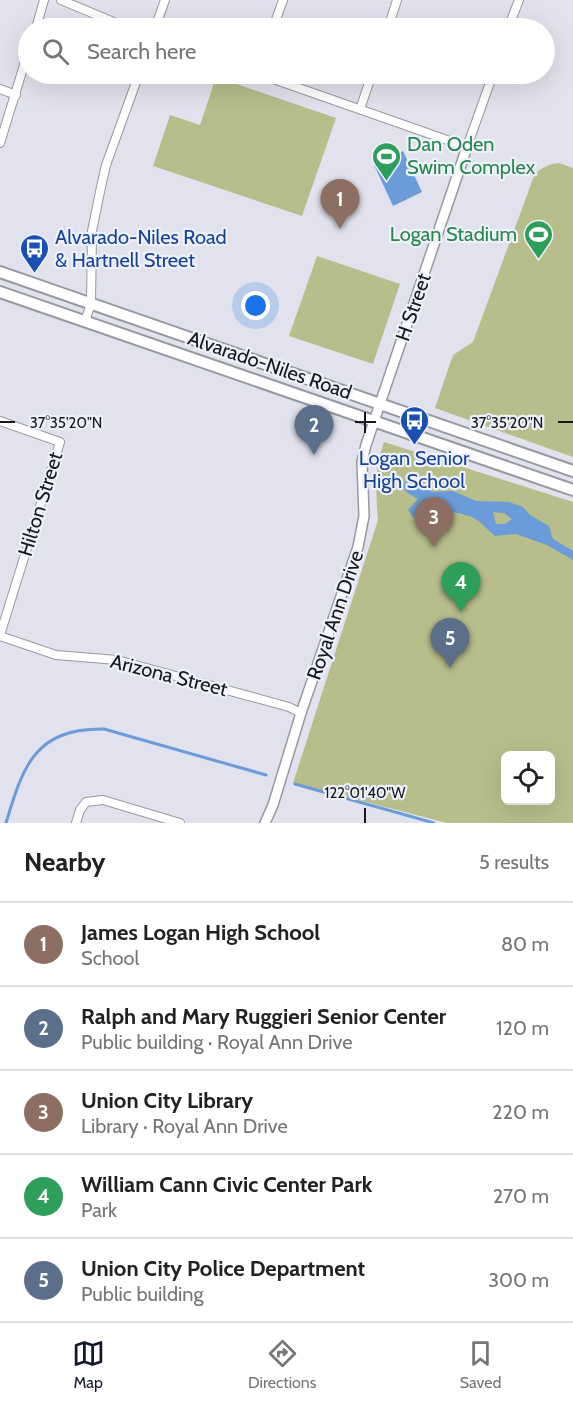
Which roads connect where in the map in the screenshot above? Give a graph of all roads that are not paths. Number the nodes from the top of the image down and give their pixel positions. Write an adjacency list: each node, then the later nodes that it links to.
1 (44, 0): 7 (street)
2 (61, 0): 8 (street)
3 (165, 0): 9 (street)
4 (283, 0): 10 (street)
5 (398, 0): 11 (street)
6 (519, 0): 12 (street)
7 (39, 18)
8 (104, 18)
9 (159, 18)
10 (277, 18)
11 (392, 18)
12 (512, 18)
13 (19, 84): 19 (street)
14 (135, 84): 25 (street)
15 (289, 84): 20 (street)
16 (369, 84): 20 (street)
17 (490, 84): 22 (street, H Street)
18 (0, 89): 19 (street)
19 (16, 94): 21 (street)
20 (360, 109): 22 (street)
21 (0, 143)
22 (468, 147): 27 (street, H Street)
23 (0, 272): 25 (main road, Alvarado-Niles Road)
24 (0, 292): 26 (main road, Alvarado-Niles Road)
25 (91, 304): 26 (street); 27 (main road, Alvarado-Niles Road)
26 (85, 321): 29 (main road, Alvarado-Niles Road)
27 (380, 403): 29 (street, Royal Ann Drive); 30 (main road, Alvarado-Niles Road)
28 (0, 421): 32 (street, Hilton Street)
29 (373, 421): 31 (main road, Alvarado-Niles Road); 33 (street, Royal Ann Drive)
30 (573, 471)
31 (573, 490)
32 (0, 636): 33 (street, Arizona Street)
33 (301, 713): 36 (street, Royal Ann Drive)
34 (76, 823): 35 (street)
35 (180, 823)
36 (265, 823)

